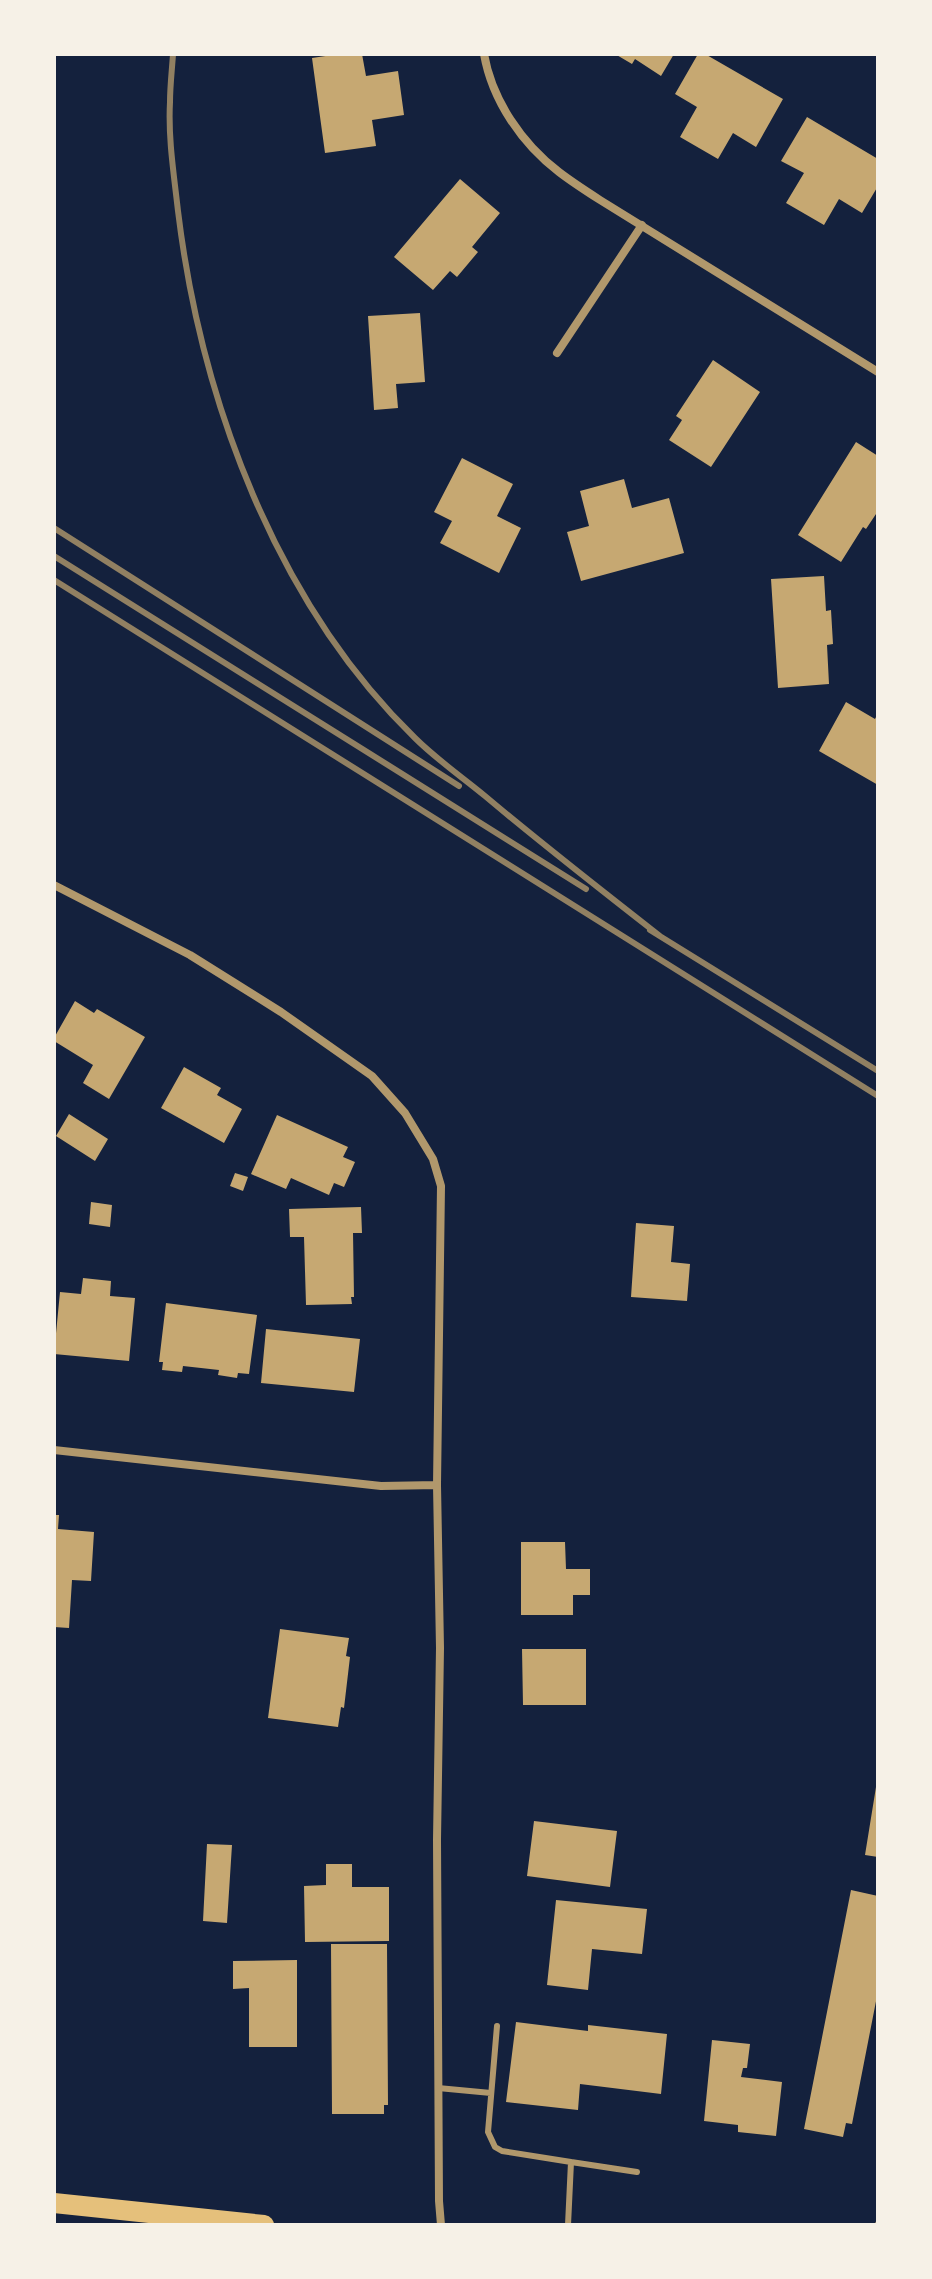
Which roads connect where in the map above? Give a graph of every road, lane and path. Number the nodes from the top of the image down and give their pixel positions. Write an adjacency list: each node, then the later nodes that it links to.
1 (484, 54): 2 (street)
2 (642, 225): 3 (street); 4 (street)
3 (557, 353)
4 (878, 372)
5 (54, 885): 7 (street)
6 (54, 1450): 7 (street)
7 (437, 1485): 9 (street)
8 (497, 2026): 10 (lane)
9 (438, 2088): 10 (lane); 16 (street)
10 (491, 2093): 11 (lane)
11 (571, 2162): 12 (lane); 17 (lane)
12 (637, 2172)
13 (54, 2203): 14 (main road)
14 (181, 2220): 15 (main road)
15 (264, 2225)
16 (441, 2225)
17 (568, 2225)

